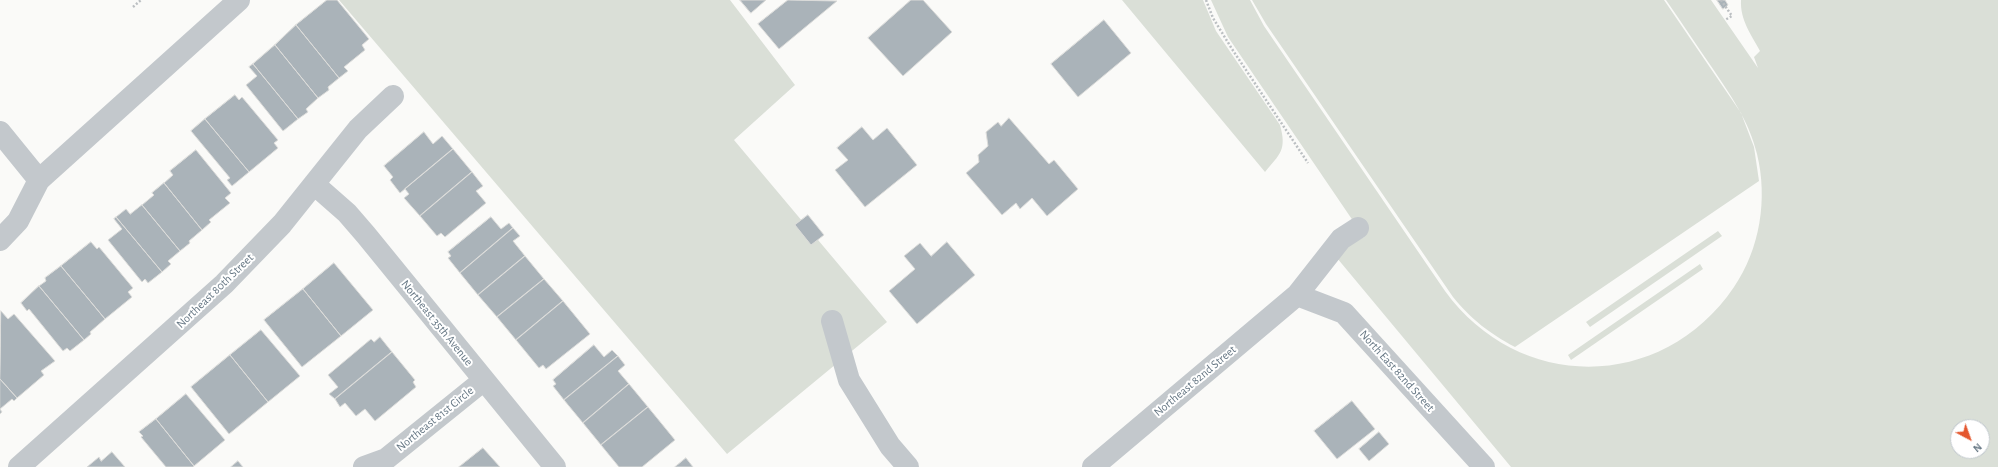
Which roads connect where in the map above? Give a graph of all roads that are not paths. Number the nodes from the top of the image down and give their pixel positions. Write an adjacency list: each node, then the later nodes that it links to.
1 (240, 0): 4 (street)
2 (393, 96): 5 (street, Northeast 80th Street)
3 (0, 132): 4 (street)
4 (40, 180): 7 (street)
5 (314, 184): 10 (street, Northeast 35th Avenue); 11 (street, Northeast 80th Street)
6 (1358, 228): 8 (street, Northeast 82nd Street)
7 (0, 240)
8 (1297, 295): 15 (street, Northeast 82nd Street); 16 (street, North East 82nd Street)
9 (832, 321): 14 (street)
10 (484, 380): 12 (street, Northeast 81st Circle); 13 (street, Northeast 35th Avenue)
11 (19, 467)
12 (364, 467)
13 (555, 467)
14 (908, 467)
15 (1093, 467)
16 (1484, 467)

